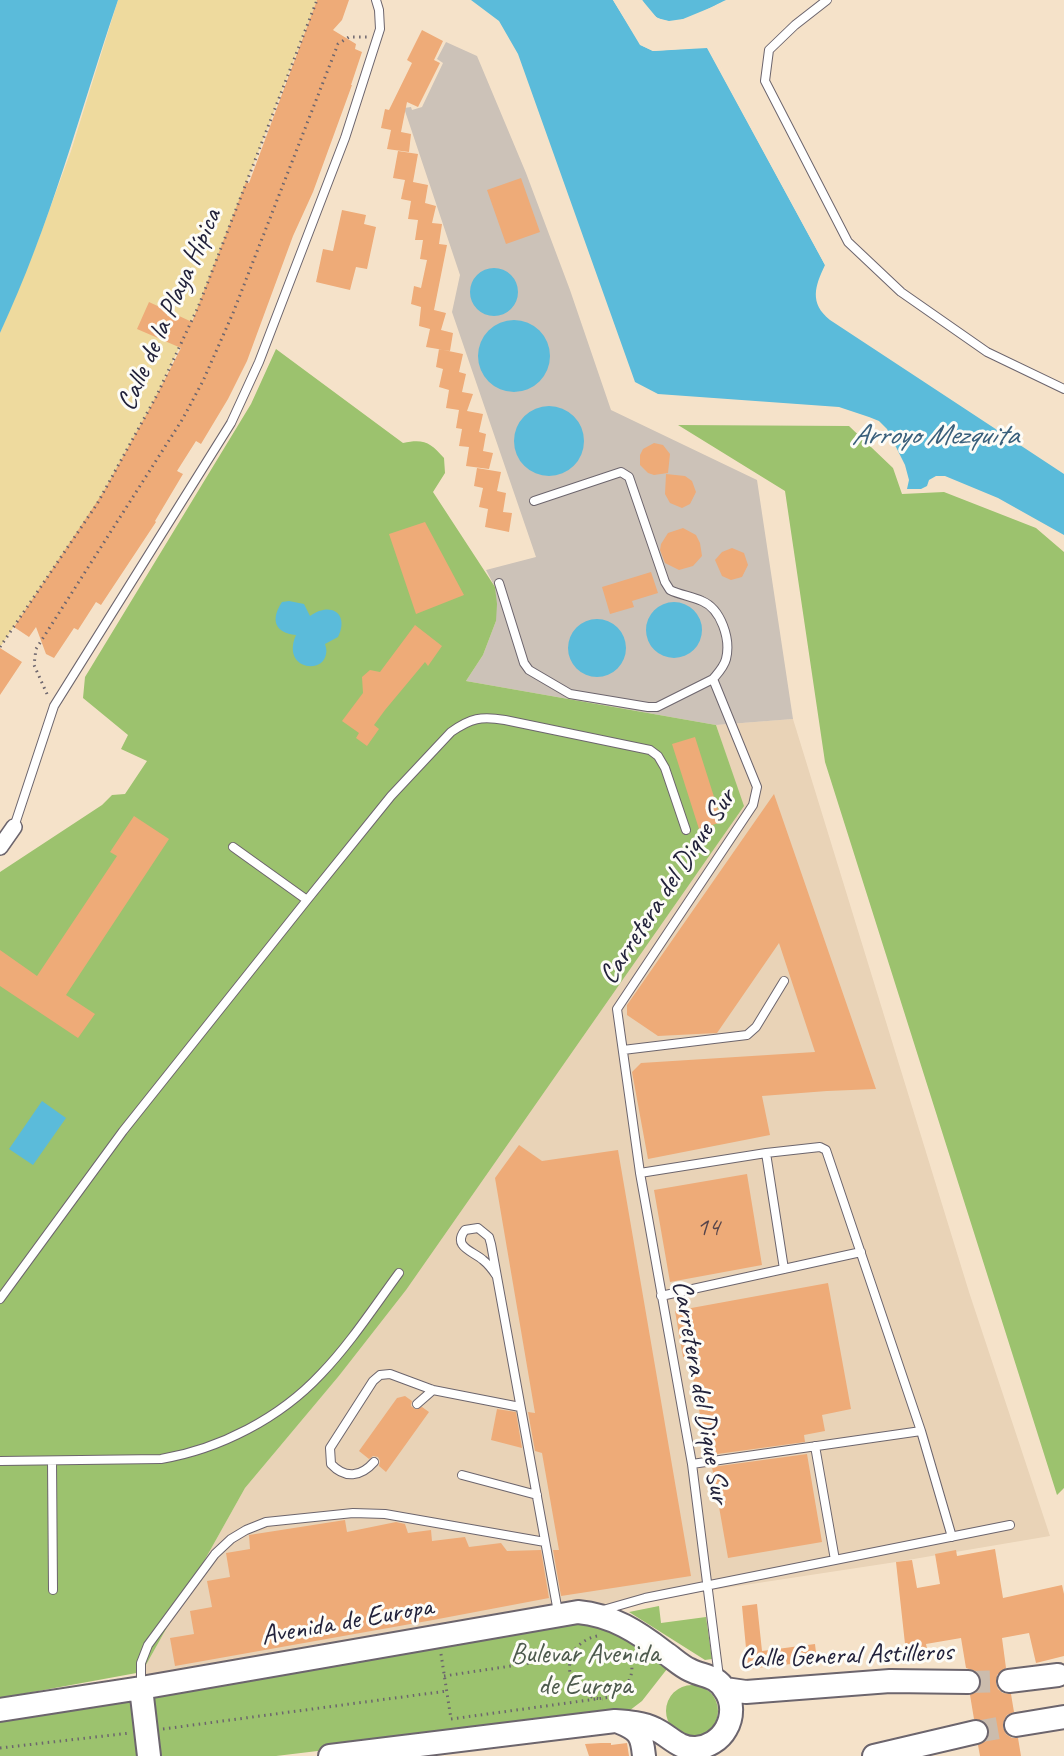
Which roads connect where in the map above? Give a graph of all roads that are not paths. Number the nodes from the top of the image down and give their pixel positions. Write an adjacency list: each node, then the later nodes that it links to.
1 (376, 0): 7 (lane)
2 (826, 0): 3 (lane)
3 (1064, 389)
4 (534, 501): 6 (lane)
5 (499, 583): 6 (lane)
6 (713, 679): 13 (lane, Carretera del Dique Sur)
7 (14, 826): 9 (street)
8 (686, 830): 11 (lane)
9 (0, 847)
10 (233, 847): 11 (lane)
11 (307, 900): 21 (lane)
12 (784, 981): 13 (lane)
13 (624, 1050): 15 (lane, Carretera del Dique Sur)
14 (766, 1153): 15 (lane); 16 (lane); 17 (lane)
15 (640, 1173): 20 (lane, Carretera del Dique Sur)
16 (861, 1252): 17 (lane); 25 (lane)
17 (784, 1269): 20 (lane)
18 (399, 1273): 28 (lane)
19 (496, 1275): 19 (lane); 24 (lane)
20 (661, 1296): 30 (lane, Carretera del Dique Sur)
21 (0, 1299)
22 (433, 1390): 23 (lane); 24 (lane); 29 (lane)
23 (417, 1404)
24 (520, 1407): 32 (lane)
25 (921, 1431): 26 (lane); 34 (lane)
26 (815, 1446): 30 (lane); 36 (lane)
27 (0, 1461): 28 (lane)
28 (52, 1461): 38 (lane)
29 (374, 1462)
30 (692, 1464): 37 (lane, Carretera del Dique Sur)
31 (462, 1476): 32 (lane)
32 (537, 1495): 35 (lane)
33 (1010, 1525): 34 (lane)
34 (952, 1537): 36 (lane)
35 (545, 1542): 40 (lane); 46 (lane)
36 (836, 1560): 37 (lane)
37 (708, 1586): 39 (lane); 45 (lane, Carretera del Dique Sur)
38 (53, 1590)
39 (593, 1614): 40 (main road, Avenida de Europa); 41 (main road, Avenida de Europa)
40 (558, 1615): 46 (main road, Avenida de Europa)
41 (690, 1670): 45 (main road, Calle General Astilleros)
42 (1058, 1675): 43 (main road)
43 (1009, 1681)
44 (968, 1682): 45 (main road, Calle General Astilleros)
45 (723, 1686): 52 (main road)
46 (141, 1688): 47 (main road, Avenida de Europa); 53 (main road)
47 (0, 1710)
48 (1064, 1717): 50 (main road)
49 (615, 1721): 52 (main road); 54 (main road); 55 (main road)
50 (1016, 1725)
51 (976, 1732): 56 (main road)
52 (693, 1752)
53 (149, 1756)
54 (330, 1756)
55 (644, 1756)
56 (874, 1756)

